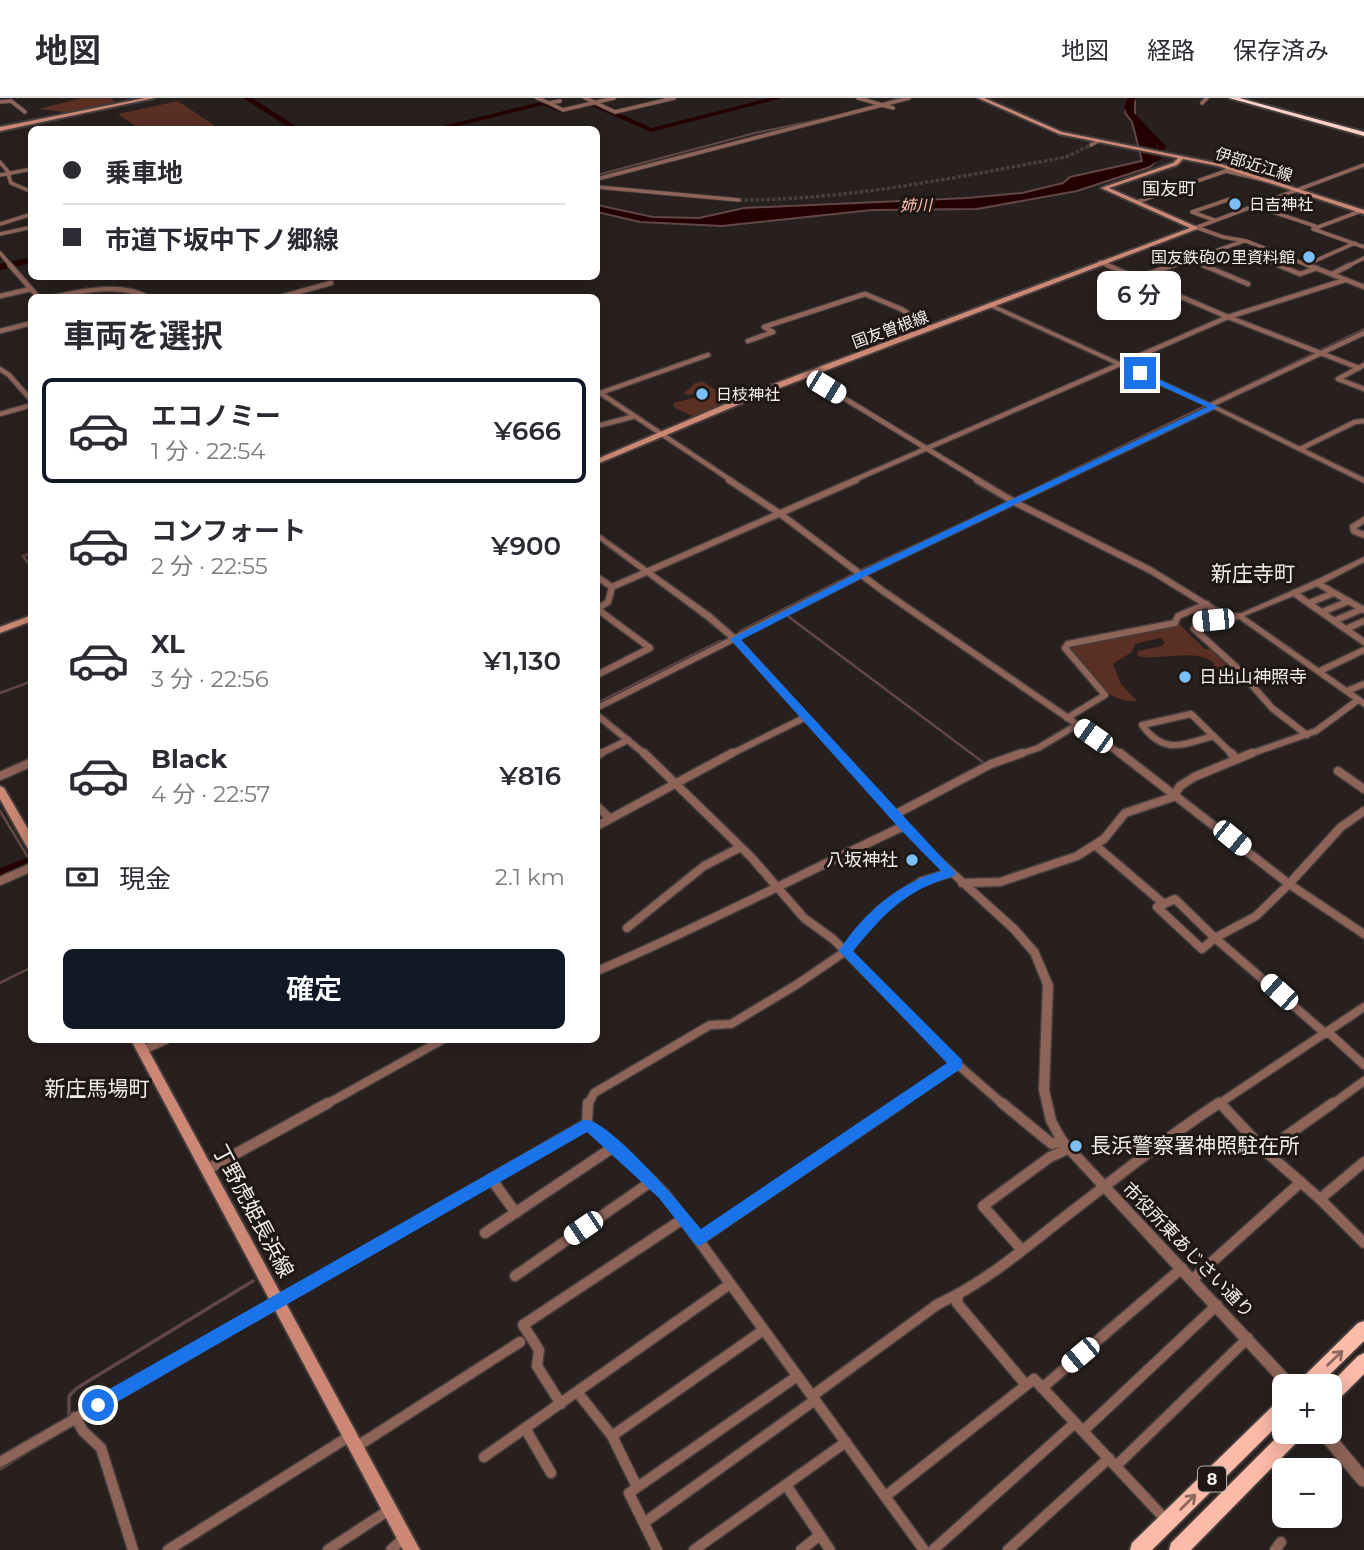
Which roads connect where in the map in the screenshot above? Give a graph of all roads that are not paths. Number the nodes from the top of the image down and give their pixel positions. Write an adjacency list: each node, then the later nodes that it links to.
1 (152, 98): 20 (main road)
2 (537, 98): 14 (street)
3 (585, 98): 15 (street)
4 (613, 98): 15 (street)
5 (674, 98): 15 (street)
6 (858, 98): 17 (street)
7 (909, 98): 17 (street)
8 (980, 98): 22 (main road, 伊部近江線)
9 (1207, 98): 16 (street)
10 (1232, 98): 21 (highway)
11 (1240, 98): 21 (highway)
12 (560, 101): 14 (street)
13 (0, 102): 19 (street)
14 (549, 103): 15 (street)
15 (594, 103)
16 (1202, 103)
17 (883, 105): 18 (street); 30 (street)
18 (893, 108)
19 (25, 112)
20 (0, 129)
21 (1364, 133)
22 (1100, 142): 23 (street); 24 (main road, 伊部近江線)
23 (1091, 145)
24 (1179, 157): 31 (main road, 伊部近江線); 37 (main road)
25 (0, 162): 28 (street)
26 (1364, 165): 34 (street)
27 (28, 170): 28 (street)
28 (9, 174): 29 (street); 33 (street)
29 (0, 175)
30 (600, 178)
31 (1280, 184): 34 (main road, 伊部近江線); 37 (street)
32 (600, 187): 36 (street)
33 (28, 190)
34 (1296, 190): 38 (street); 39 (main road, 伊部近江線)
35 (1230, 199): 41 (street)
36 (739, 200)
37 (1137, 202): 45 (main road)
38 (1258, 207): 41 (street); 43 (street)
39 (1363, 212): 43 (street)
40 (28, 215): 42 (street)
41 (1214, 220): 45 (street)
42 (0, 224)
43 (1315, 226): 48 (street)
44 (28, 228): 46 (street)
45 (1196, 228): 47 (street); 54 (main road, 国友曽根線)
46 (0, 234)
47 (1246, 241): 53 (street); 55 (street)
48 (1355, 243): 49 (street); 55 (street)
49 (1364, 247)
50 (0, 253): 63 (street)
51 (1254, 255): 56 (street)
52 (1364, 258): 57 (street)
53 (1189, 259): 58 (street); 61 (street)
54 (1100, 262): 58 (street); 69 (main road, 国友曽根線)
55 (1308, 264): 56 (street)
56 (1318, 268): 57 (street)
57 (1332, 274): 59 (street)
58 (1139, 278): 70 (street)
59 (1345, 280): 62 (street); 70 (street)
60 (331, 283): 67 (street)
61 (1248, 284)
62 (1364, 287)
63 (31, 289): 64 (street); 68 (street)
64 (35, 294)
65 (67, 294): 66 (street)
66 (142, 294)
67 (291, 294)
68 (0, 296)
69 (990, 305): 72 (main road, 国友曽根線); 78 (street)
70 (1228, 317): 76 (street); 78 (street)
71 (28, 324): 73 (street)
72 (932, 328): 75 (street); 81 (main road, 国友曽根線)
73 (0, 331)
74 (1364, 333): 76 (street)
75 (748, 341)
76 (1320, 353): 79 (street); 87 (street)
77 (708, 355): 83 (street)
78 (1118, 363): 87 (street); 93 (street)
79 (1362, 367): 82 (street)
80 (0, 369): 85 (street)
81 (806, 375): 92 (main road, 国友曽根線); 93 (street)
82 (1364, 389)
83 (600, 391)
84 (600, 393): 89 (street)
85 (28, 398)
86 (28, 404): 88 (street)
87 (1210, 405): 94 (street); 97 (street)
88 (0, 414)
89 (632, 417): 91 (street); 92 (street)
90 (1364, 421): 94 (street)
91 (600, 425)
92 (663, 433): 95 (main road, 国友曽根線); 98 (street)
93 (926, 448): 97 (street); 98 (street)
94 (1300, 449): 96 (street)
95 (600, 461)
96 (1364, 481)
97 (1013, 501): 105 (street); 113 (street)
98 (779, 513): 104 (street); 105 (street)
99 (1364, 520): 100 (street)
100 (1364, 536)
101 (600, 537): 104 (street, 市役所東あじさい通り)
102 (1362, 560): 103 (street); 107 (street)
103 (1364, 568)
104 (646, 571): 108 (street); 126 (street, 市役所東あじさい通り)
105 (862, 574): 126 (street); 137 (street)
106 (600, 579): 108 (street)
107 (1317, 583): 109 (street); 110 (street)
108 (612, 587): 114 (street)
109 (1294, 593): 112 (street); 118 (street)
110 (1334, 593): 111 (street); 112 (street)
111 (1349, 601): 115 (street); 117 (street)
112 (1309, 603): 117 (street)
113 (1208, 604): 119 (street); 137 (street)
114 (600, 606)
115 (1363, 610): 121 (street)
116 (600, 611): 130 (street)
117 (1322, 612): 121 (street)
118 (1239, 616): 119 (street); 129 (street)
119 (1228, 618): 139 (street)
120 (28, 620): 124 (main road)
121 (1334, 621): 123 (street)
122 (1364, 621): 123 (street)
123 (1346, 629): 125 (street)
124 (0, 630)
125 (1360, 636): 127 (street)
126 (735, 639): 134 (street); 136 (street, 市役所東あじさい通り)
127 (1364, 642)
128 (1364, 650): 129 (street)
129 (1320, 671): 132 (street)
130 (600, 673)
131 (1364, 684): 132 (street)
132 (1347, 691): 133 (street)
133 (1361, 702): 139 (street)
134 (600, 706)
135 (600, 717): 141 (street)
136 (806, 717): 147 (street); 153 (street, 市役所東あじさい通り)
137 (1067, 718): 138 (street)
138 (1077, 725): 150 (street); 153 (street)
139 (1307, 735): 143 (street)
140 (1213, 736): 140 (street); 143 (street)
141 (628, 740): 142 (street); 147 (street)
142 (600, 754)
143 (1237, 759): 150 (street)
144 (28, 764): 146 (street)
145 (1338, 771): 148 (street)
146 (0, 776)
147 (675, 784): 154 (street); 159 (street)
148 (1364, 789)
149 (0, 790): 157 (main road)
150 (1174, 793): 158 (street); 164 (street)
151 (600, 809): 154 (street)
152 (1364, 811): 164 (street)
153 (894, 816): 156 (street, 市役所東あじさい通り)
154 (609, 818): 155 (street)
155 (600, 824)
156 (904, 826): 161 (street, 市役所東あじさい通り); 165 (street)
157 (28, 839)
158 (1095, 845): 163 (street); 166 (street)
159 (739, 848): 165 (street); 167 (street)
160 (28, 869): 162 (street)
161 (950, 873): 163 (street, 市役所東あじさい通り); 170 (street)
162 (0, 881)
163 (962, 883): 181 (street, 市役所東あじさい通り)
164 (1289, 884): 168 (street); 169 (street)
165 (776, 887): 170 (street); 171 (street)
166 (1164, 904): 169 (street); 169 (street)
167 (627, 928)
168 (1364, 934)
169 (1215, 938): 173 (street)
170 (846, 951): 176 (street); 180 (street)
171 (600, 970)
172 (1364, 1007): 173 (street)
173 (1328, 1034): 177 (street); 179 (street)
174 (437, 1043): 185 (street)
175 (140, 1045): 185 (main road, 丁野虎姫長浜線)
176 (957, 1064): 181 (street); 194 (street)
177 (1364, 1065)
178 (1364, 1081): 183 (street)
179 (1219, 1102): 183 (street); 189 (street)
180 (587, 1124): 182 (street); 186 (street)
181 (1065, 1145): 189 (street, 市役所東あじさい通り); 196 (street)
182 (615, 1146): 187 (street); 191 (street)
183 (1265, 1151): 188 (street)
184 (1364, 1162): 190 (street)
185 (208, 1169): 202 (main road, 丁野虎姫長浜線)
186 (492, 1180): 191 (street); 202 (street)
187 (652, 1181): 192 (street); 198 (street)
188 (1301, 1182): 190 (street); 199 (street)
189 (1105, 1188): 196 (street); 197 (street, 市役所東あじさい通り)
190 (1320, 1199): 195 (street)
191 (516, 1213): 193 (street)
192 (683, 1219): 194 (street); 217 (street)
193 (485, 1233)
194 (700, 1239): 200 (street)
195 (1364, 1243)
196 (1021, 1249): 201 (street)
197 (1183, 1268): 199 (street, 市役所東あじさい通り); 214 (street)
198 (514, 1276)
199 (1193, 1279): 203 (street, 市役所東あじさい通り)
200 (730, 1284): 205 (street); 215 (street)
201 (958, 1295): 213 (street); 216 (street)
202 (278, 1302): 218 (street); 223 (main road, 丁野虎姫長浜線)
203 (1217, 1305): 206 (street, 市役所東あじさい通り); 220 (street)
204 (1364, 1329): 210 (highway, one-way to 204)
205 (762, 1331): 211 (street); 222 (street)
206 (1248, 1338): 209 (street, 市役所東あじさい通り); 229 (street)
207 (520, 1342): 223 (street)
208 (1364, 1362): 212 (highway)
209 (1280, 1374)
210 (1318, 1374)
211 (796, 1377): 216 (street); 232 (street)
212 (1342, 1384)
213 (1026, 1385): 214 (street); 234 (street)
214 (1042, 1388): 220 (street)
215 (578, 1393): 217 (street); 222 (street)
216 (813, 1398): 224 (street); 236 (street)
217 (561, 1404): 221 (street)
218 (75, 1417): 228 (street); 240 (street)
219 (1272, 1419): 237 (highway, 8, one-way to 219)
220 (1079, 1427): 229 (street); 249 (street)
221 (525, 1428): 227 (street); 230 (street)
222 (612, 1436): 232 (street)
223 (353, 1442): 235 (main road, 丁野虎姫長浜線); 241 (street)
224 (846, 1442): 233 (street); 234 (street)
225 (1283, 1444): 252 (highway, 8)
226 (1334, 1444): 231 (street)
227 (484, 1457)
228 (0, 1462)
229 (1112, 1462): 237 (street); 250 (street)
230 (551, 1473)
231 (1364, 1480)
232 (636, 1485): 236 (street)
233 (786, 1485): 238 (street); 245 (street)
234 (887, 1495): 248 (street)
235 (390, 1509): 239 (main road, 丁野虎姫長浜線); 242 (street)
236 (645, 1522): 244 (street)
237 (1168, 1522): 251 (highway, 8)
238 (820, 1535): 246 (street); 247 (street)
239 (409, 1544): 243 (street)
240 (133, 1550)
241 (168, 1550)
242 (328, 1550)
243 (391, 1550)
244 (657, 1550)
245 (694, 1550)
246 (801, 1550)
247 (830, 1550)
248 (924, 1550)
249 (933, 1550)
250 (1008, 1550)
251 (1139, 1550)
252 (1178, 1550)

